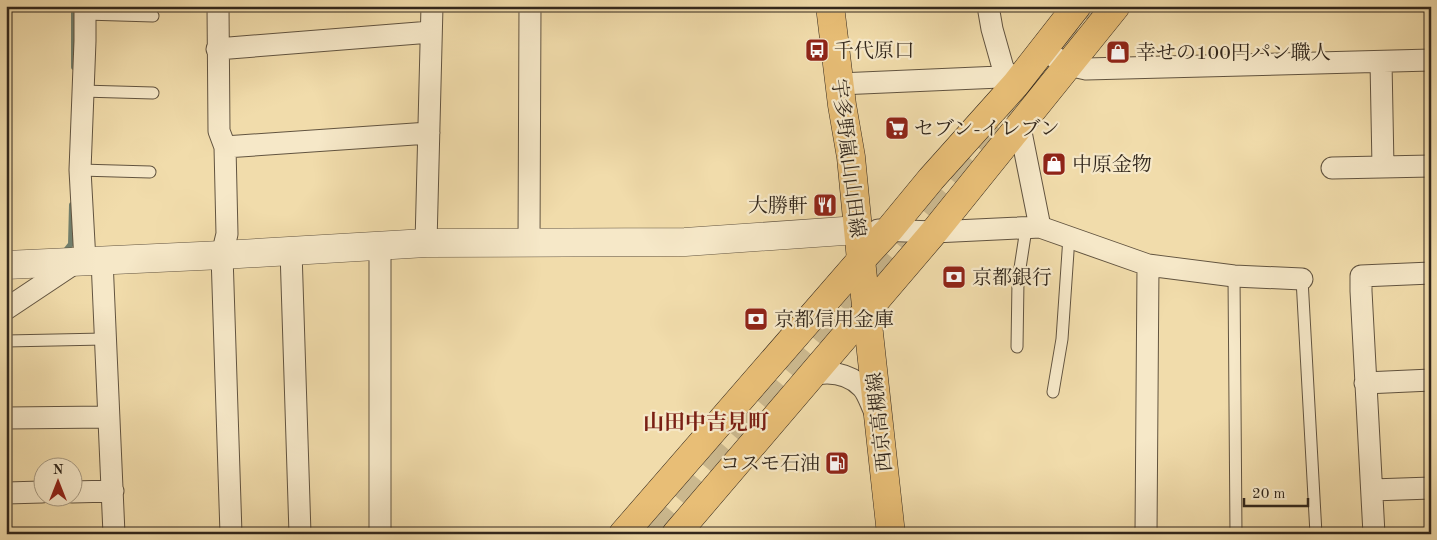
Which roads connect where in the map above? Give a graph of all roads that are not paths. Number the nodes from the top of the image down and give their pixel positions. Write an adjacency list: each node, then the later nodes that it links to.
1 (218, 6): 11 (street)
2 (432, 6): 10 (street)
3 (530, 6): 34 (street)
4 (830, 6): 16 (main road, 宇多野嵐山山田線)
5 (988, 6): 17 (street)
6 (1078, 6): 12 (main road)
7 (1116, 6): 15 (main road)
8 (85, 10): 9 (lane); 18 (street)
9 (153, 16)
10 (432, 32): 11 (street); 21 (street)
11 (217, 49): 22 (street)
12 (1044, 50): 15 (street); 17 (main road)
13 (1431, 60): 14 (street)
14 (1381, 62): 15 (street); 24 (street)
15 (1068, 65): 20 (main road)
16 (839, 84): 17 (street); 29 (main road, 宇多野嵐山山田線)
17 (1016, 84): 30 (main road)
18 (82, 91): 19 (lane); 26 (street)
19 (153, 93)
20 (1020, 127): 28 (street); 31 (main road)
21 (429, 133): 22 (street); 33 (street)
22 (225, 147): 37 (street)
23 (1431, 166): 24 (street)
24 (1384, 167): 25 (street)
25 (1332, 168)
26 (80, 170): 27 (lane); 39 (street)
27 (150, 172)
28 (1033, 228): 31 (street); 32 (street); 49 (lane)
29 (858, 230): 30 (street); 34 (street); 38 (main road, 宇多野嵐山山田線)
30 (889, 230): 31 (street); 38 (main road)
31 (934, 232): 46 (main road)
32 (1069, 237): 41 (street); 53 (lane)
33 (426, 243): 34 (street); 35 (street)
34 (529, 243)
35 (380, 246): 36 (street); 66 (street)
36 (291, 251): 37 (street); 65 (street)
37 (222, 255): 39 (street); 64 (street)
38 (861, 260): 46 (main road, 宇多野嵐山山田線); 67 (main road)
39 (88, 261): 40 (street); 45 (street); 47 (street)
40 (6, 265)
41 (1148, 265): 43 (street); 70 (street)
42 (1431, 273): 52 (street)
43 (1234, 276): 44 (street); 71 (lane)
44 (1302, 279): 72 (lane)
45 (6, 309)
46 (866, 310): 50 (main road); 56 (main road, 西京高槻線)
47 (104, 339): 48 (lane); 54 (street)
48 (6, 341)
49 (1017, 347)
50 (811, 375): 56 (street); 68 (main road)
51 (1431, 380): 52 (street)
52 (1366, 383): 58 (street)
53 (1053, 392)
54 (108, 417): 55 (street); 59 (street)
55 (6, 418)
56 (878, 419): 69 (main road, 西京高槻線)
57 (1431, 488): 58 (street)
58 (1372, 490): 73 (street)
59 (113, 491): 61 (street); 63 (street)
60 (32, 492): 62 (street)
61 (82, 492)
62 (6, 493)
63 (114, 534)
64 (231, 534)
65 (300, 534)
66 (380, 534)
67 (623, 534)
68 (676, 534)
69 (891, 534)
70 (1146, 534)
71 (1236, 534)
72 (1316, 534)
73 (1374, 534)

